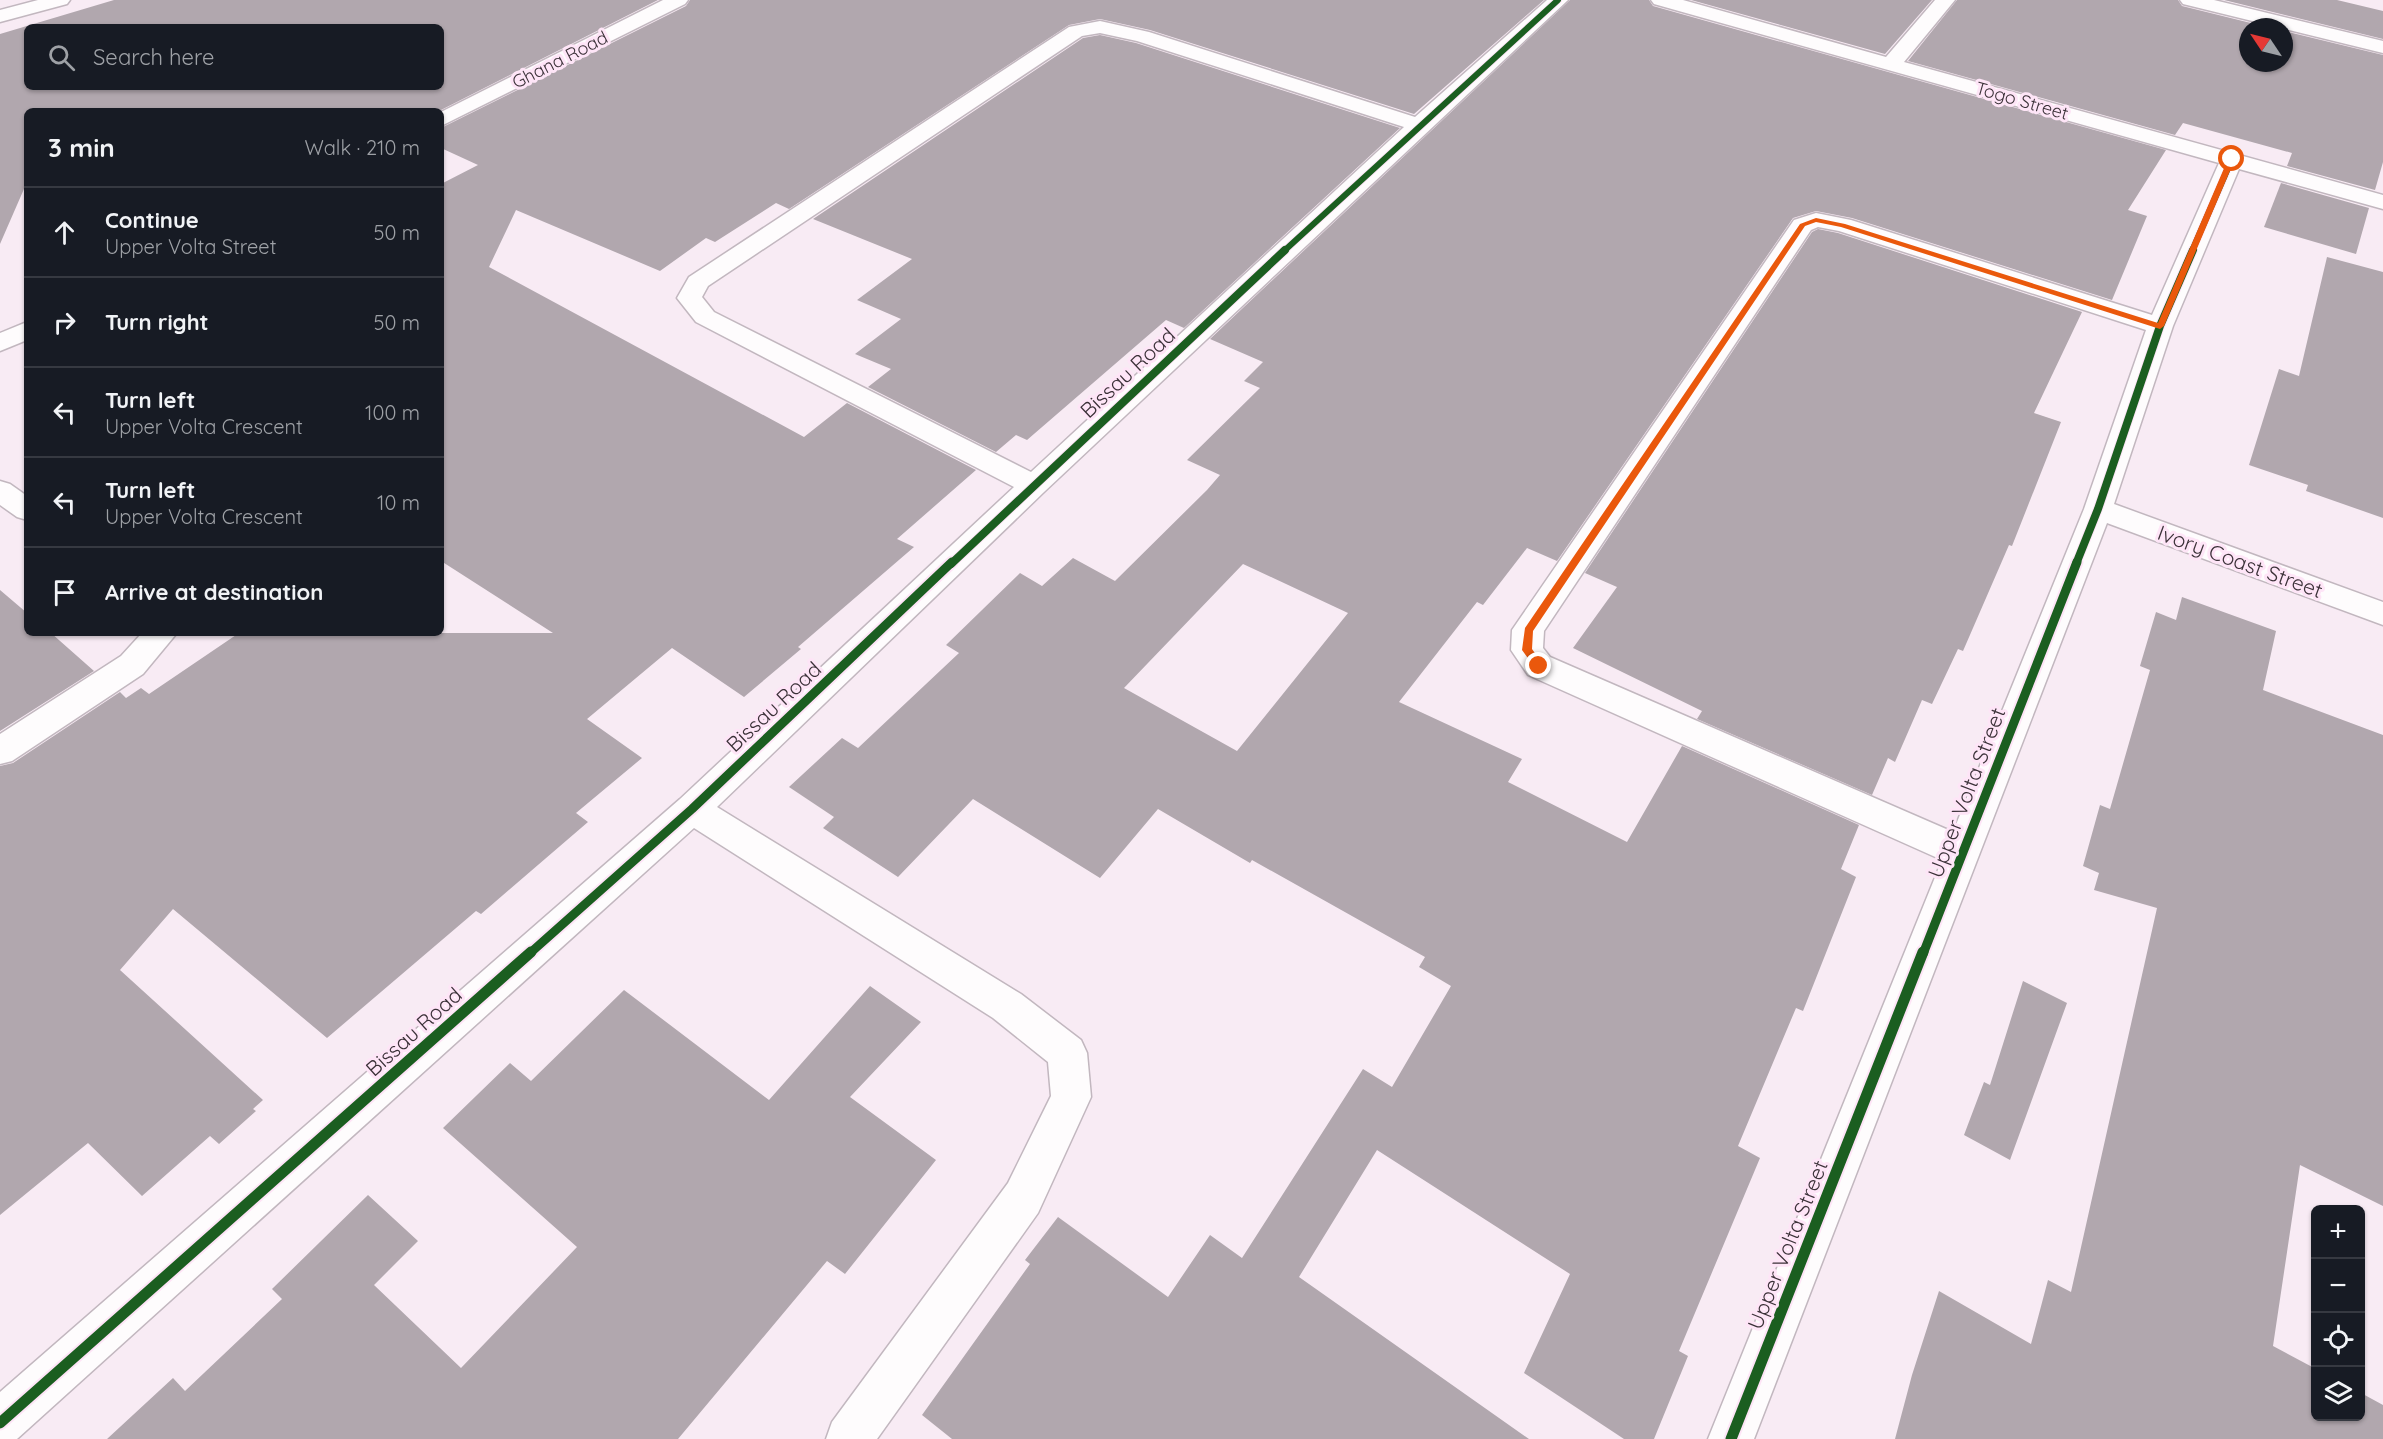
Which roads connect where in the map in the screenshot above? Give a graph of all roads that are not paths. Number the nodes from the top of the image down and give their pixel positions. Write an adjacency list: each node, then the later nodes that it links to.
1 (60, 0): 7 (street)
2 (678, 0): 10 (street, Ghana Road)
3 (1558, 0): 11 (street, Bissau Road)
4 (1661, 0): 9 (street, Togo Street)
5 (1945, 0): 9 (street)
6 (2190, 0): 8 (street)
7 (0, 16)
8 (2383, 47)
9 (1891, 64): 12 (street, Togo Street)
10 (444, 118)
11 (1419, 125): 17 (street, Bissau Road); 17 (street)
12 (2232, 159): 13 (street, Togo Street); 14 (street, Upper Volta Street)
13 (2383, 202)
14 (2160, 326): 20 (street, Upper Volta Street); 25 (street)
15 (24, 331): 16 (street)
16 (0, 343)
17 (1034, 485): 24 (street, Bissau Road)
18 (0, 491): 19 (street)
19 (24, 508)
20 (2098, 509): 21 (street, Ivory Coast Street); 25 (street, Upper Volta Street)
21 (2383, 614)
22 (158, 636): 23 (street)
23 (0, 751)
24 (692, 809): 26 (street, Bissau Road); 27 (street)
25 (1963, 853): 28 (street, Upper Volta Street)
26 (0, 1423)
27 (849, 1439)
28 (1731, 1439)

